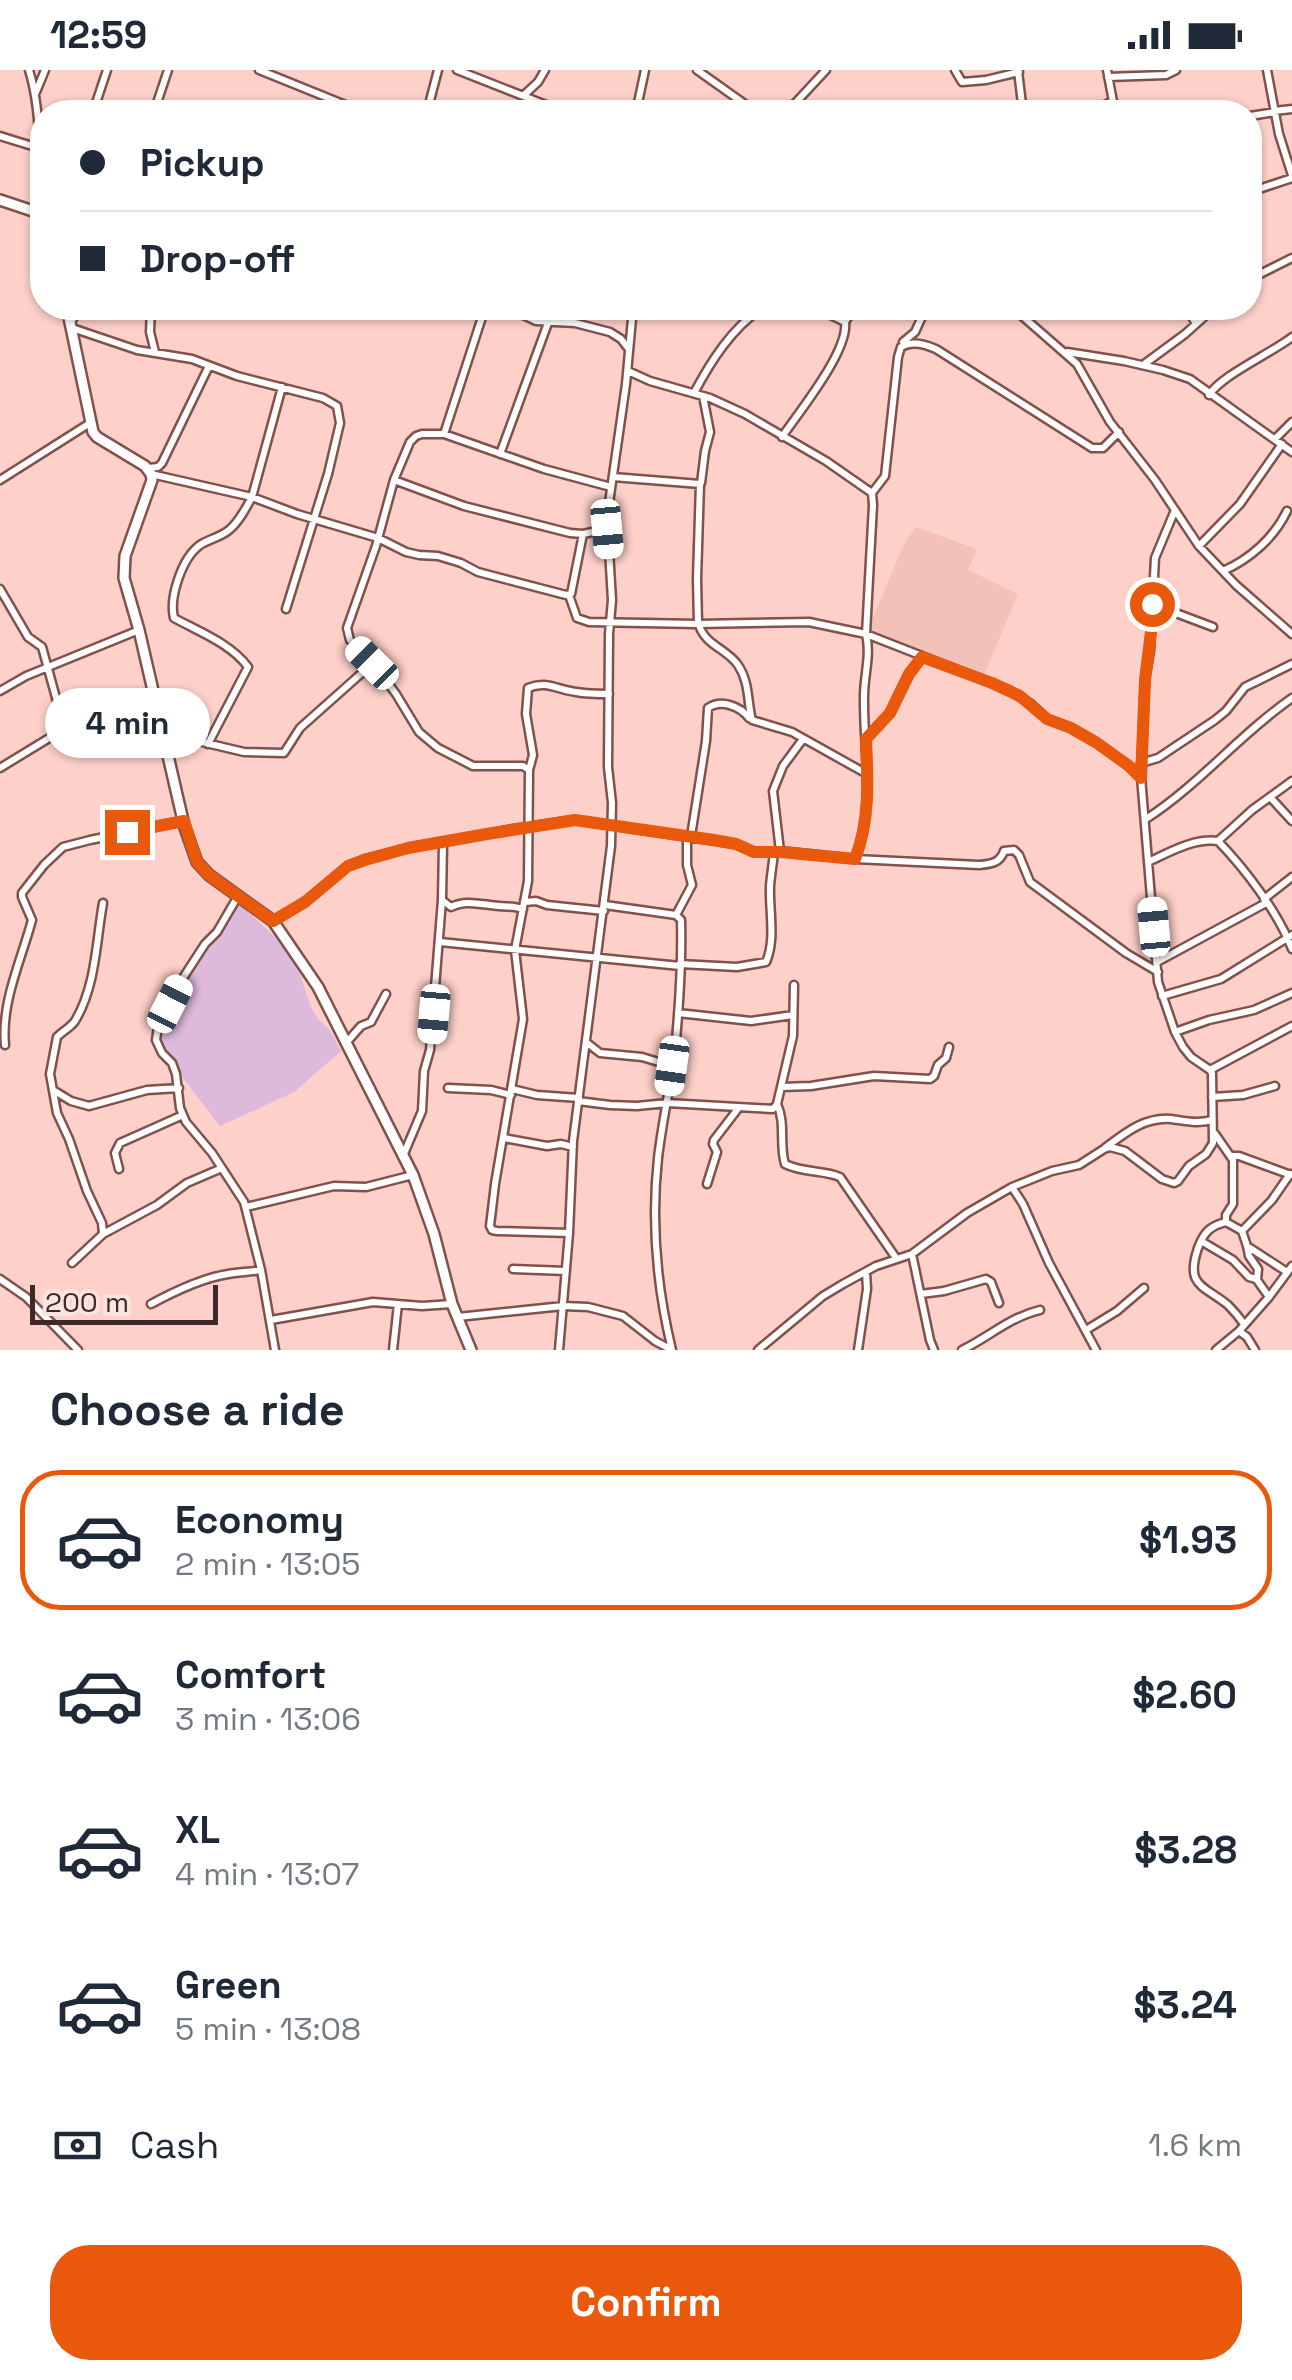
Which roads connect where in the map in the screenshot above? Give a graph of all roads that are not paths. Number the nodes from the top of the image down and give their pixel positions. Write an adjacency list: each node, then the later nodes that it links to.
1 (30, 70): 17 (street)
2 (45, 70): 17 (street)
3 (107, 70): 20 (street)
4 (168, 70): 21 (street)
5 (259, 70): 22 (street)
6 (438, 70): 23 (street)
7 (457, 70): 18 (street)
8 (545, 70): 18 (street)
9 (645, 70): 25 (street)
10 (697, 70): 26 (street)
11 (826, 70): 27 (street)
12 (955, 70): 15 (street)
13 (1176, 70): 16 (street)
14 (1267, 70): 31 (street)
15 (1018, 71): 28 (street)
16 (1107, 73): 29 (street)
17 (36, 92): 19 (street)
18 (524, 95): 24 (street)
19 (37, 100)
20 (98, 100)
21 (158, 100)
22 (333, 100)
23 (430, 100)
24 (536, 100)
25 (639, 100)
26 (739, 100)
27 (798, 100)
28 (1022, 100)
29 (1112, 100)
30 (1292, 109): 31 (street)
31 (1275, 112): 32 (street); 35 (street)
32 (1262, 114)
33 (0, 136): 34 (street)
34 (30, 145)
35 (1292, 176): 36 (street)
36 (1262, 187)
37 (0, 200): 38 (main road)
38 (30, 210)
39 (1292, 258): 40 (street)
40 (1262, 273)
41 (70, 320): 55 (main road)
42 (74, 320): 55 (street)
43 (150, 320): 60 (street)
44 (481, 320): 72 (street)
45 (532, 320): 54 (street)
46 (632, 320): 59 (street)
47 (744, 320): 66 (street)
48 (841, 320): 53 (street)
49 (920, 320): 58 (street)
50 (1026, 320): 61 (street)
51 (1194, 320): 56 (street)
52 (1200, 320): 56 (street)
53 (845, 322): 73 (street)
54 (548, 323): 59 (street); 76 (street)
55 (71, 324): 60 (street); 70 (main road)
56 (1196, 324): 62 (street)
57 (1292, 336): 67 (street)
58 (901, 347): 71 (street); 82 (street)
59 (628, 348): 64 (street)
60 (155, 352): 63 (street)
61 (1065, 352): 62 (street); 71 (street)
62 (1142, 365): 67 (street)
63 (209, 366): 65 (street); 77 (street)
64 (628, 371): 66 (street); 80 (street)
65 (282, 388): 83 (street); 86 (street)
66 (694, 393): 68 (street)
67 (1209, 395): 74 (street)
68 (704, 396): 73 (street); 81 (street)
69 (1292, 422): 74 (street)
70 (90, 423): 77 (main road); 78 (street)
71 (1119, 432): 84 (street)
72 (444, 434): 76 (street); 79 (street)
73 (782, 437): 82 (street)
74 (1279, 442): 75 (street); 90 (street)
75 (1292, 452)
76 (500, 454): 80 (street)
77 (149, 471): 83 (street); 99 (main road)
78 (0, 480)
79 (394, 480): 88 (street); 89 (street)
80 (612, 482): 81 (street); 87 (street)
81 (700, 484): 97 (street)
82 (872, 493): 101 (street)
83 (252, 497): 86 (street); 113 (street)
84 (1175, 510): 90 (street); 94 (street)
85 (1288, 511): 91 (street)
86 (314, 518): 89 (street); 95 (street)
87 (607, 529): 88 (street); 96 (street)
88 (583, 534): 93 (street)
89 (378, 538): 93 (street); 103 (street)
90 (1198, 546): 91 (street)
91 (1222, 571): 100 (street)
92 (0, 588): 105 (street)
93 (569, 595): 96 (street)
94 (1152, 604): 98 (street); 114 (street)
95 (286, 608)
96 (610, 623): 97 (street); 107 (street)
97 (698, 624): 101 (street); 109 (street)
98 (1213, 626)
99 (140, 630): 105 (street); 110 (main road)
100 (1291, 632)
101 (866, 634): 102 (street); 112 (street)
102 (922, 657): 112 (street); 118 (street)
103 (372, 663): 113 (street); 116 (street)
104 (1292, 664): 114 (street)
105 (48, 666): 106 (street); 115 (street)
106 (0, 691)
107 (609, 694): 116 (street); 126 (street)
108 (1292, 698): 122 (street)
109 (750, 718): 111 (street); 128 (street)
110 (164, 733): 113 (street); 123 (main road)
111 (804, 739): 117 (street); 131 (street)
112 (866, 739): 117 (street)
113 (208, 744)
114 (1141, 763): 118 (street)
115 (0, 768)
116 (529, 770): 121 (street)
117 (867, 774): 132 (street)
118 (1141, 778): 122 (street)
119 (1292, 781): 120 (street)
120 (1270, 797): 124 (street); 129 (street)
121 (530, 816): 125 (street); 127 (street)
122 (1146, 819): 133 (street)
123 (184, 821): 135 (main road); 161 (street)
124 (1292, 821)
125 (545, 824): 126 (street); 127 (street)
126 (613, 825): 128 (street); 140 (street)
127 (528, 827): 130 (street); 139 (street)
128 (689, 836): 131 (street); 141 (street)
129 (1218, 841): 133 (street); 137 (street)
130 (443, 844): 136 (street); 142 (street)
131 (777, 852): 132 (street); 149 (street)
132 (855, 859): 150 (street)
133 (1148, 862): 148 (street)
134 (1292, 877): 137 (street)
135 (238, 896): 142 (main road); 167 (street)
136 (442, 900): 139 (street); 144 (street)
137 (1265, 901): 143 (street); 148 (street)
138 (104, 903): 169 (street)
139 (524, 905): 140 (street); 146 (street)
140 (605, 908): 141 (street); 147 (street)
141 (676, 916): 149 (street)
142 (273, 921): 160 (main road)
143 (1290, 936): 145 (street); 154 (street)
144 (440, 942): 146 (street); 182 (street)
145 (1292, 949)
146 (515, 950): 147 (street); 170 (street)
147 (598, 957): 149 (street); 159 (street)
148 (1157, 962): 150 (street)
149 (680, 965): 155 (street)
150 (1158, 972): 154 (street)
151 (794, 985): 156 (street)
152 (1292, 993): 158 (street)
153 (386, 994): 160 (street)
154 (1162, 996): 158 (street)
155 (678, 1014): 156 (street); 163 (street)
156 (793, 1015): 166 (street)
157 (1292, 1026): 164 (street)
158 (1176, 1032): 164 (street)
159 (585, 1041): 163 (street); 172 (street)
160 (346, 1043): 182 (main road)
161 (6, 1046)
162 (949, 1046): 166 (street)
163 (672, 1066): 173 (street)
164 (1210, 1070): 171 (street)
165 (1274, 1086): 171 (street)
166 (781, 1087): 174 (street)
167 (179, 1088): 169 (street); 176 (street)
168 (448, 1088): 170 (street)
169 (53, 1090): 193 (street)
170 (511, 1092): 172 (street); 179 (street)
171 (1212, 1098): 177 (street)
172 (579, 1100): 173 (street); 180 (street)
173 (667, 1103): 175 (street); 220 (street)
174 (776, 1104): 175 (street); 198 (street)
175 (738, 1109): 188 (street)
176 (183, 1115): 184 (street); 185 (street)
177 (1212, 1120): 178 (street); 181 (street)
178 (1214, 1134): 181 (street); 183 (street)
179 (504, 1138): 180 (street); 194 (street)
180 (572, 1147): 194 (street)
181 (1104, 1149): 189 (street)
182 (403, 1156): 187 (main road)
183 (1231, 1156): 186 (street); 191 (street)
184 (222, 1168): 190 (street); 193 (street)
185 (119, 1169)
186 (1291, 1174): 192 (street)
187 (413, 1176): 190 (street); 213 (main road)
188 (706, 1184)
189 (1012, 1187): 197 (street); 219 (street)
190 (246, 1207): 201 (street)
191 (1226, 1222): 192 (street); 195 (street)
192 (1242, 1231): 196 (street)
193 (104, 1234): 199 (street)
194 (570, 1234): 202 (street)
195 (1201, 1241): 206 (street); 218 (street)
196 (1247, 1246): 204 (street); 206 (street)
197 (912, 1254): 198 (street); 208 (street)
198 (896, 1258): 203 (street)
199 (72, 1262)
200 (513, 1269): 202 (street)
201 (262, 1270): 211 (street); 217 (street)
202 (566, 1271): 214 (street)
203 (866, 1272): 227 (street); 228 (street)
204 (1289, 1272): 209 (street)
205 (0, 1279): 221 (street)
206 (1256, 1279): 209 (street)
207 (1144, 1288): 219 (street)
208 (921, 1294): 210 (street); 229 (street)
209 (1270, 1297): 218 (street)
210 (999, 1303)
211 (151, 1304)
212 (398, 1304): 213 (street); 217 (street); 223 (street)
213 (452, 1304): 216 (main road)
214 (563, 1306): 216 (street); 220 (street); 225 (street)
215 (1040, 1310): 230 (street)
216 (458, 1318): 224 (main road)
217 (271, 1320): 222 (street)
218 (1242, 1327): 232 (street); 233 (street)
219 (1086, 1330): 231 (street)
220 (671, 1348): 226 (street)
221 (78, 1350)
222 (275, 1350)
223 (393, 1350)
224 (471, 1350)
225 (559, 1350)
226 (680, 1350)
227 (758, 1350)
228 (858, 1350)
229 (934, 1350)
230 (962, 1350)
231 (1096, 1350)
232 (1216, 1350)
233 (1254, 1350)

